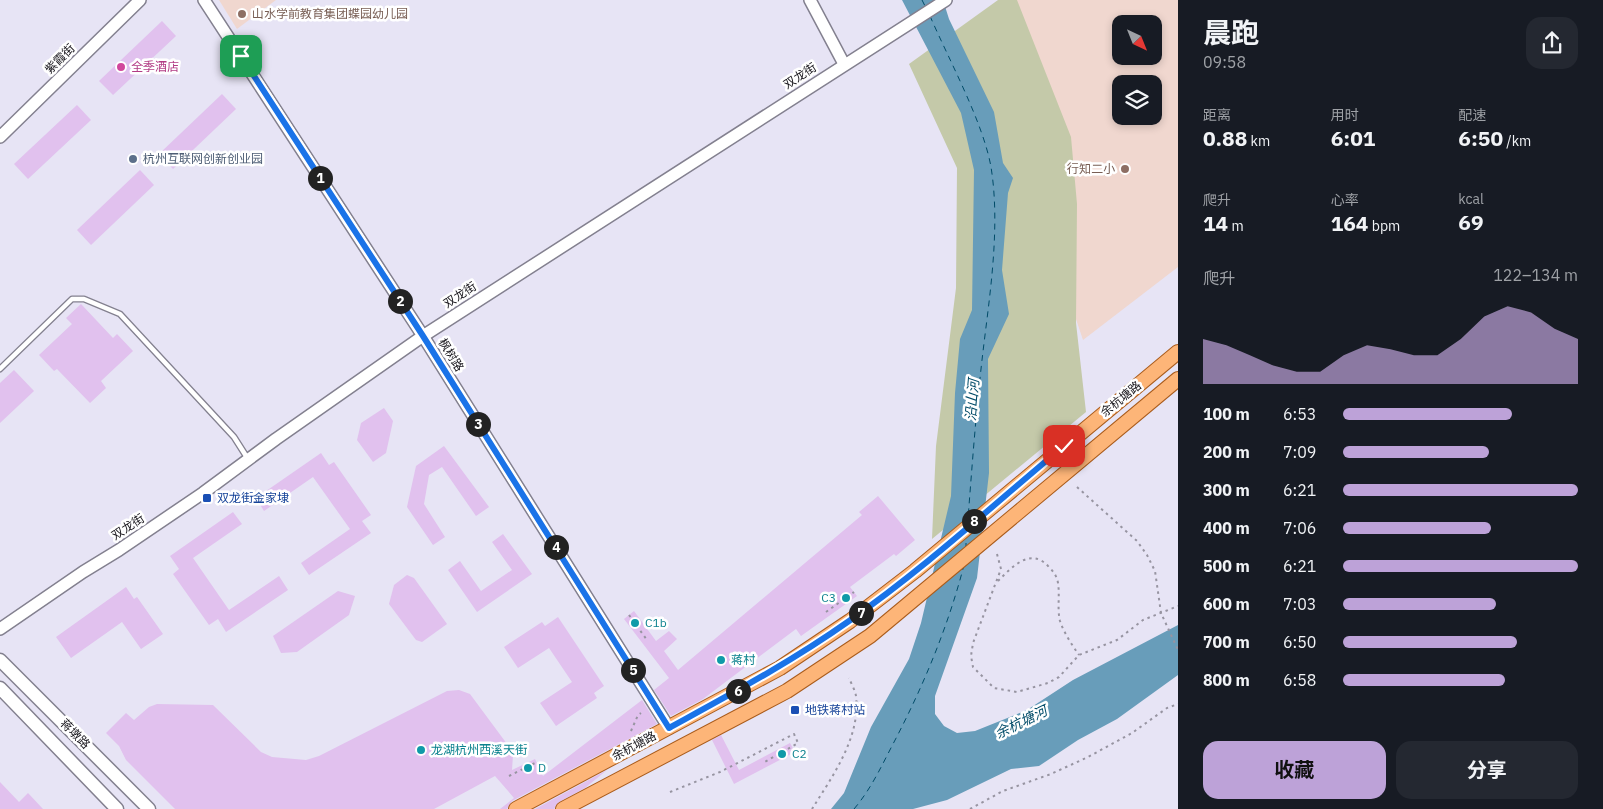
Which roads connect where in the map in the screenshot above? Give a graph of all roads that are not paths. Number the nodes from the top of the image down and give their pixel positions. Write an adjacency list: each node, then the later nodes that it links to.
1 (140, 0): 6 (street, 紫霞街)
2 (204, 0): 7 (street, 枫树路)
3 (810, 0): 5 (street)
4 (946, 0): 5 (street, 双龙街)
5 (844, 64): 7 (street, 双龙街)
6 (0, 137)
7 (423, 336): 11 (street, 双龙街); 15 (street, 枫树路)
8 (1178, 352): 15 (main road, 余杭塘路)
9 (0, 369): 11 (lane)
10 (1178, 379): 19 (main road, 余杭塘路)
11 (248, 460): 12 (street, 双龙街)
12 (0, 629)
13 (0, 660): 17 (main road, 蒋墩路)
14 (0, 688): 16 (main road, 蒋墩路)
15 (669, 728): 18 (main road, 余杭塘路)
16 (117, 809)
17 (149, 809)
18 (516, 809)
19 (563, 809)

